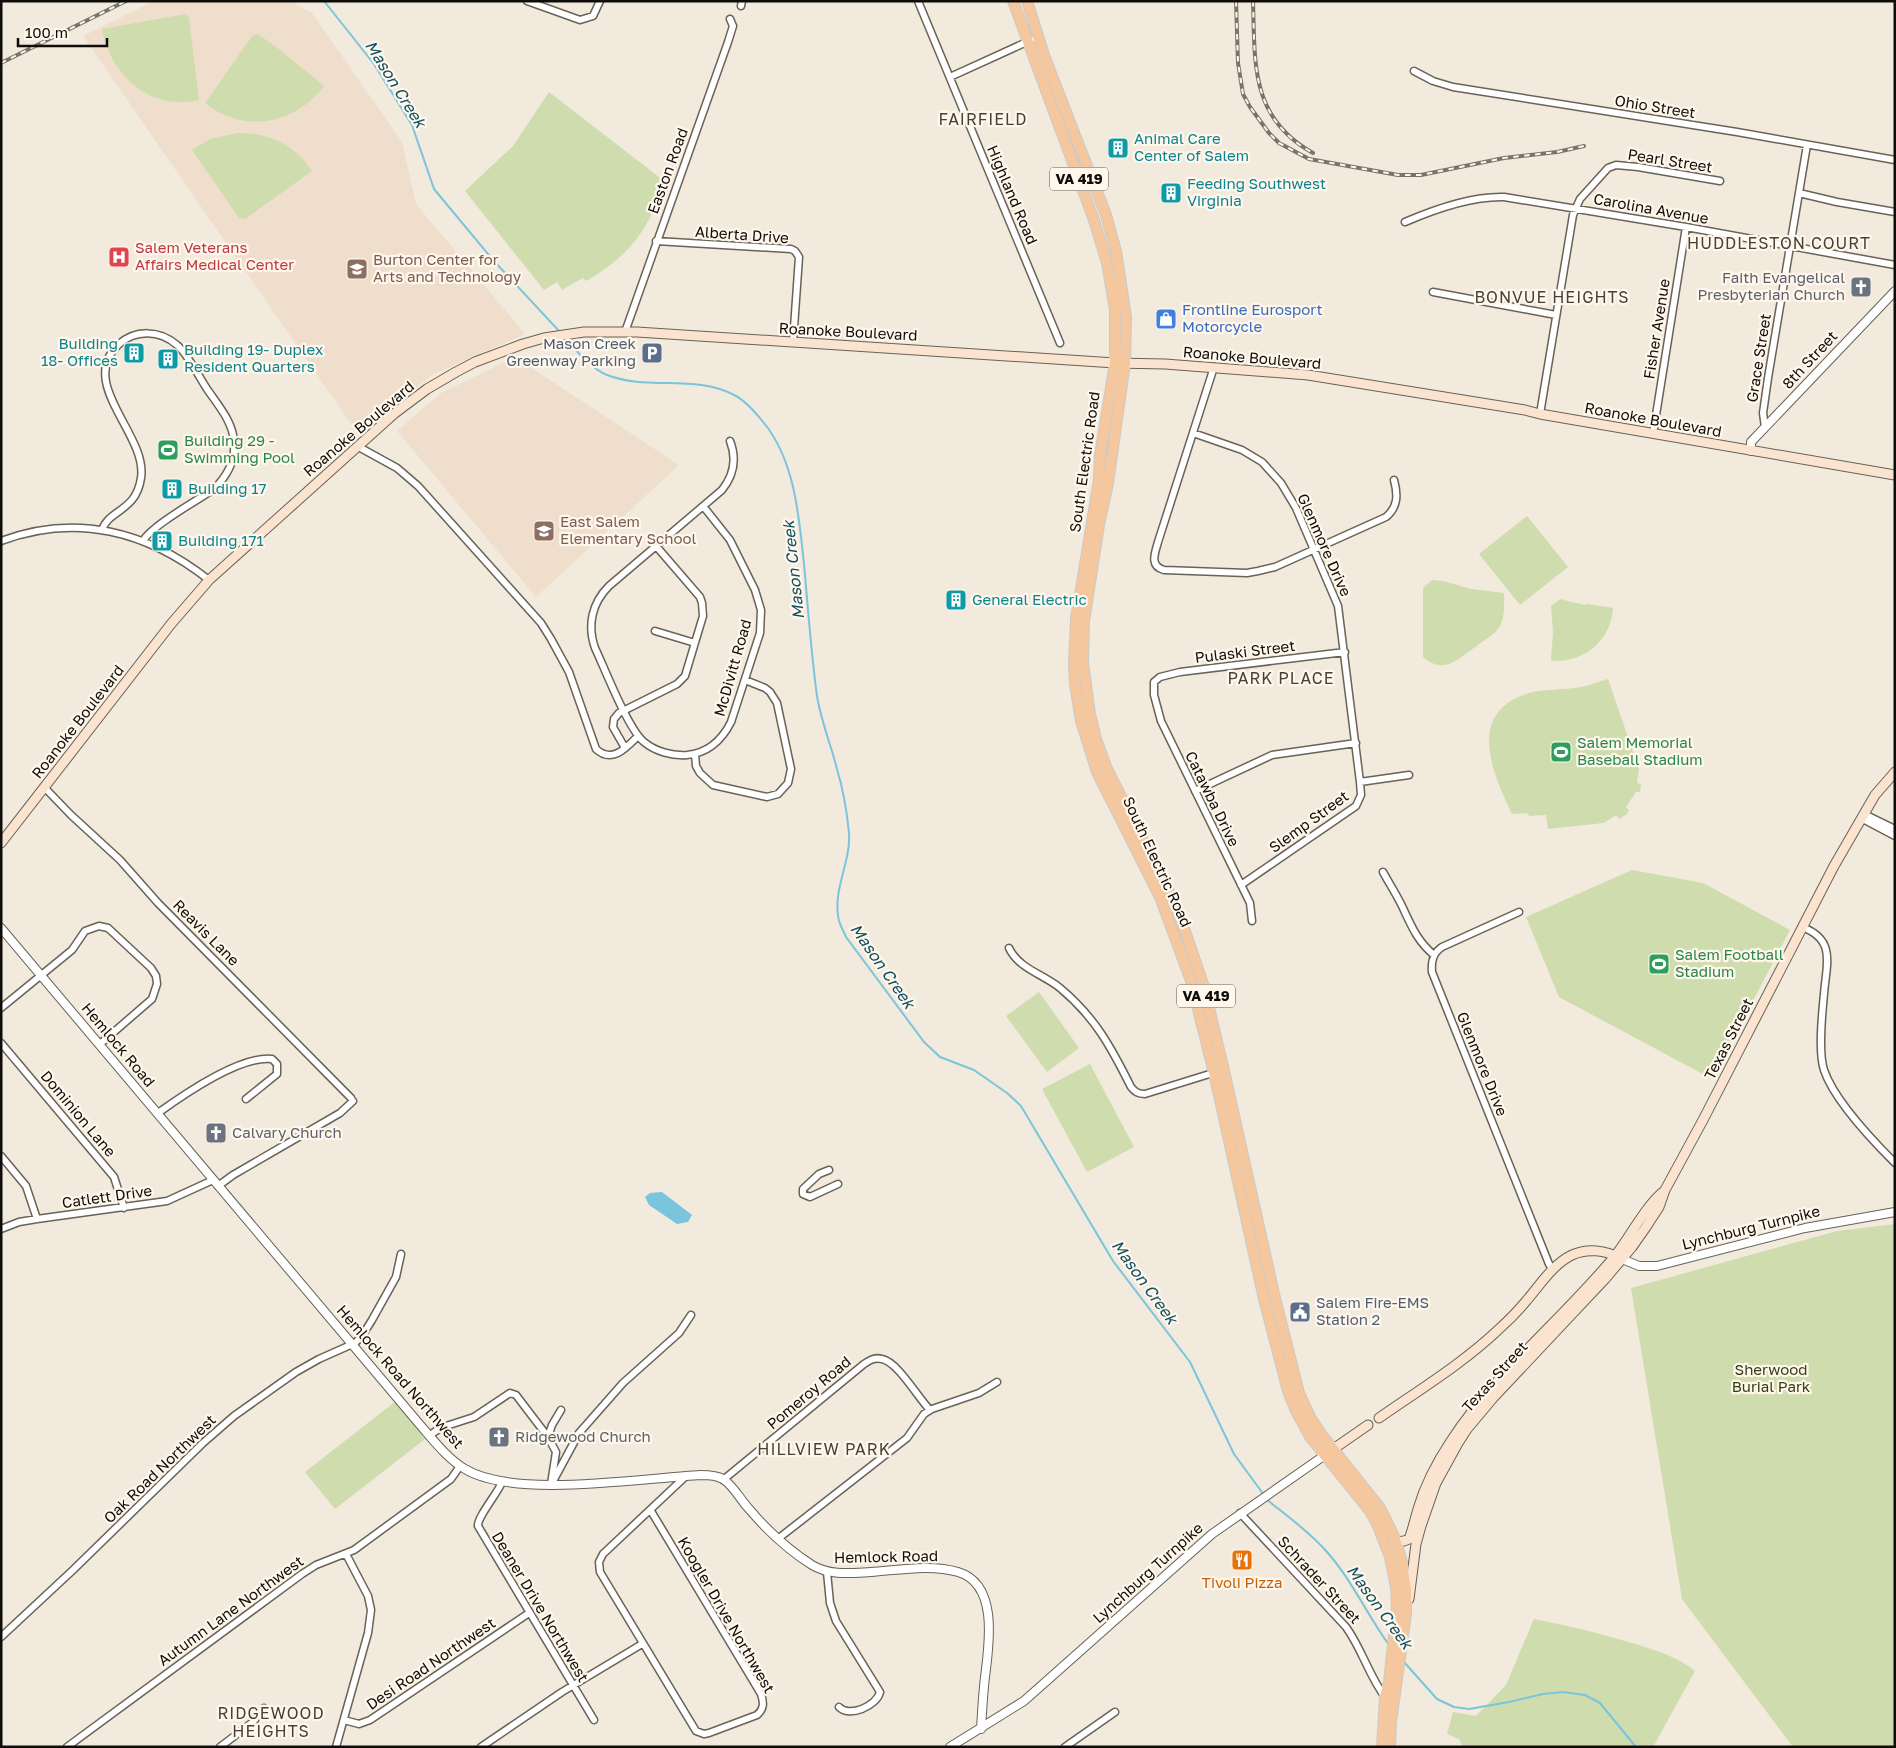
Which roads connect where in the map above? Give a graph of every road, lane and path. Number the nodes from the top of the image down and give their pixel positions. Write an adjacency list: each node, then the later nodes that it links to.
1 (527, 1): 2 (street)
2 (600, 1)
3 (918, 1): 10 (street, Highland Road)
4 (1013, 1): 8 (main road, South Electric Road / VA 419)
5 (1026, 1): 7 (main road, South Electric Road / VA 419)
6 (730, 19): 19 (street, Easton Road)
7 (1038, 36): 8 (street); 28 (main road, South Electric Road / VA 419)
8 (1028, 41): 10 (street); 28 (main road, South Electric Road / VA 419)
9 (1414, 70): 11 (street, Ohio Street)
10 (950, 77): 27 (street, Highland Road)
11 (1807, 145): 12 (street, Ohio Street); 14 (street, Grace Street)
12 (1895, 160)
13 (1720, 182): 15 (street, Pearl Street)
14 (1799, 193): 16 (street); 20 (street, Grace Street)
15 (1574, 208): 17 (street, Carolina Avenue); 18 (street, Carolina Avenue); 24 (street, Pearl Street)
16 (1895, 212)
17 (1405, 222)
18 (1686, 227): 20 (street, Carolina Avenue); 33 (street, Fisher Avenue)
19 (656, 241): 25 (street, Easton Road); 26 (street, Alberta Drive)
20 (1790, 246): 21 (street, Carolina Avenue); 31 (street, Grace Street)
21 (1895, 265)
22 (1895, 291): 31 (street, 8th Street)
23 (1432, 292): 24 (street)
24 (1556, 315): 30 (street, Pearl Street)
25 (625, 332): 26 (main road, Roanoke Boulevard); 35 (main road, Roanoke Boulevard)
26 (793, 342): 28 (main road, Roanoke Boulevard)
27 (1060, 343)
28 (1120, 363): 29 (main road, Roanoke Boulevard); 77 (main road, South Electric Road / VA 419)
29 (1214, 367): 30 (main road, Roanoke Boulevard); 32 (street)
30 (1540, 414): 33 (main road, Roanoke Boulevard)
31 (1765, 427): 36 (street, 8th Street)
32 (1193, 433): 44 (street, Glenmore Drive); 44 (street)
33 (1653, 434): 36 (main road, Roanoke Boulevard)
34 (730, 441): 39 (street)
35 (357, 446): 45 (main road, Roanoke Boulevard); 54 (street)
36 (1751, 451): 37 (main road, Roanoke Boulevard)
37 (1895, 475)
38 (1394, 480): 44 (street)
39 (703, 506): 43 (street); 49 (street, McDivitt Road)
40 (102, 530): 41 (street); 41 (street); 42 (street)
41 (143, 540): 45 (street)
42 (1, 541)
43 (656, 546): 47 (street); 51 (street)
44 (1314, 550): 48 (street, Glenmore Drive)
45 (208, 580): 59 (main road, Roanoke Boulevard)
46 (655, 630): 47 (street)
47 (695, 643): 51 (street)
48 (1345, 652): 50 (street, Pulaski Street); 53 (street, Glenmore Drive)
49 (745, 680): 55 (street, McDivitt Road); 55 (street)
50 (1153, 686): 60 (street, Catawba Drive)
51 (624, 711): 52 (street); 54 (street)
52 (638, 736): 54 (street); 55 (street)
53 (1356, 743): 58 (street, Glenmore Drive); 60 (street)
54 (625, 748)
55 (695, 754)
56 (1895, 772): 61 (main road, Texas Street)
57 (1409, 775): 58 (street, Slemp Street)
58 (1360, 782): 66 (street, Slemp Street)
59 (44, 786): 64 (main road, Roanoke Boulevard); 79 (street, Reavis Lane)
60 (1195, 791): 66 (street, Catawba Drive)
61 (1863, 816): 62 (street); 63 (street); 69 (main road, Texas Street)
62 (1895, 829)
63 (1895, 836)
64 (1, 843)
65 (1383, 872): 72 (street)
66 (1241, 885): 68 (street, Catawba Drive)
67 (1519, 912): 72 (street)
68 (1252, 921)
69 (1802, 927): 82 (street); 91 (main road, Texas Street)
70 (1, 928): 73 (street, Hemlock Road)
71 (1009, 948): 77 (street)
72 (1434, 954): 92 (street, Glenmore Drive)
73 (42, 975): 74 (street); 76 (street, Hemlock Road); 76 (street)
74 (1, 1008)
75 (1, 1043): 86 (street, Dominion Lane)
76 (100, 1044): 80 (street, Hemlock Road)
77 (1219, 1072): 102 (main road, South Electric Road / VA 419)
78 (246, 1099): 80 (street)
79 (352, 1099): 84 (street, Catlett Drive)
80 (158, 1113): 84 (street, Hemlock Road)
81 (1, 1156): 88 (street)
82 (1895, 1163)
83 (829, 1170): 85 (street)
84 (216, 1183): 86 (street, Catlett Drive); 94 (street, Hemlock Road Northwest)
85 (838, 1184)
86 (124, 1208): 88 (street, Catlett Drive)
87 (1895, 1212): 91 (street, Lynchburg Turnpike)
88 (37, 1219): 89 (street, Catlett Drive)
89 (1, 1229)
90 (401, 1254): 94 (street)
91 (1619, 1257): 92 (main road, Lynchburg Turnpike); 111 (main road, Texas Street); 115 (main road, Texas Street)
92 (1554, 1270): 98 (main road, Lynchburg Turnpike)
93 (691, 1315): 107 (street)
94 (353, 1344): 100 (street, Hemlock Road Northwest); 117 (street, Oak Road Northwest)
95 (997, 1382): 97 (street)
96 (561, 1410): 101 (street)
97 (930, 1410): 105 (street, Pomeroy Road); 110 (street)
98 (1379, 1418)
99 (1368, 1425): 102 (main road, Lynchburg Turnpike)
100 (430, 1436): 101 (street); 103 (street, Hemlock Road Northwest)
101 (548, 1437): 107 (street)
102 (1329, 1452): 109 (street, Lynchburg Turnpike); 111 (main road, South Electric Road / VA 419); 116 (main road, South Electric Road)
103 (460, 1466): 106 (street, Hemlock Road Northwest); 112 (street, Autumn Lane Northwest)
104 (686, 1476): 105 (street, Hemlock Road Northwest); 107 (street, Hemlock Road Northwest); 108 (street)
105 (723, 1480): 110 (street)
106 (502, 1482): 107 (street, Hemlock Road Northwest); 114 (street, Deaner Drive Northwest)
107 (551, 1485)
108 (651, 1511): 118 (street, Koogler Drive Northwest); 118 (street, Koogler Drive Northwest)
109 (1240, 1513): 121 (street, Schrader Street); 127 (street, Lynchburg Turnpike)
110 (779, 1538): 113 (street, Hemlock Road)
111 (1396, 1542): 115 (main road, South Electric Road / VA 419)
112 (346, 1554): 125 (street); 128 (street, Autumn Lane Northwest)
113 (827, 1572): 122 (street); 127 (street, Hemlock Road)
114 (529, 1613): 119 (street, Deaner Drive Northwest); 125 (street, Desi Road Northwest)
115 (1406, 1614): 116 (main road, South Electric Road)
116 (1399, 1633): 120 (main road, South Electric Road)
117 (1, 1637)
118 (642, 1644): 119 (street)
119 (573, 1686): 126 (street, Deaner Drive Northwest); 131 (street)
120 (1392, 1686): 121 (main road, South Electric Road); 135 (main road, South Electric Road)
121 (1386, 1697): 134 (main road, South Electric Road)
122 (839, 1707)
123 (264, 1708): 129 (street)
124 (1115, 1712): 133 (street)
125 (344, 1720): 130 (street)
126 (594, 1720)
127 (980, 1729): 132 (street, Lynchburg Turnpike)
128 (67, 1747)
129 (220, 1747)
130 (336, 1747)
131 (481, 1747)
132 (950, 1747)
133 (1065, 1747)
134 (1382, 1747)
135 (1390, 1747)

